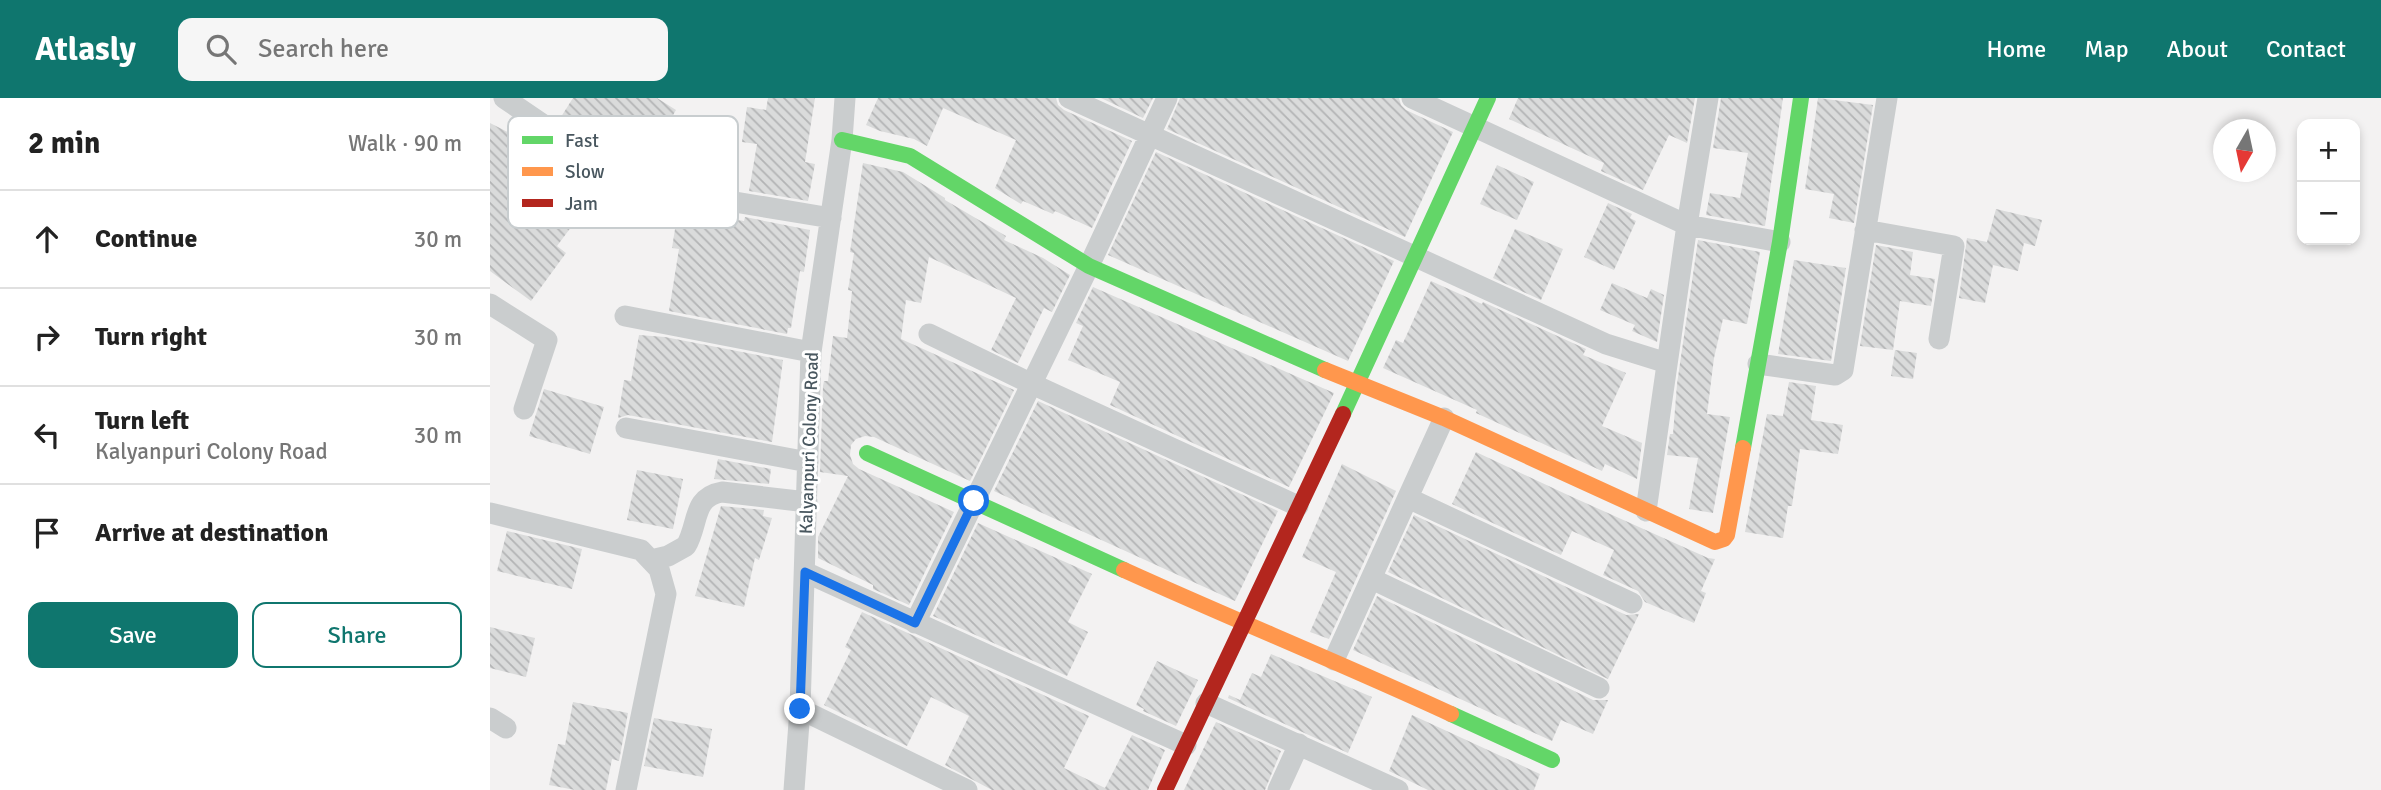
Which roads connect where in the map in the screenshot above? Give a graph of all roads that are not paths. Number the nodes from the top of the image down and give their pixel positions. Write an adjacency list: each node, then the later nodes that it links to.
1 (504, 98): 10 (street)
2 (845, 98): 13 (street, Kalyanpuri Colony Road)
3 (1069, 98): 12 (street)
4 (1167, 98): 12 (street)
5 (1412, 98): 11 (street)
6 (1488, 98): 11 (street)
7 (1708, 98): 16 (street)
8 (1801, 98): 18 (street)
9 (1887, 98): 17 (street)
10 (530, 116)
11 (1475, 127): 16 (street); 19 (street)
12 (1149, 134): 19 (street); 20 (street)
13 (842, 140): 15 (street, Kalyanpuri Colony Road); 20 (street)
14 (738, 202): 15 (street)
15 (831, 218): 25 (street, Kalyanpuri Colony Road)
16 (1687, 225): 18 (street); 26 (street)
17 (1866, 230): 24 (street); 27 (street)
18 (1780, 242): 27 (street)
19 (1415, 256): 26 (street); 29 (street)
20 (1089, 266): 28 (street); 29 (street)
21 (490, 304): 30 (street)
22 (625, 316): 25 (street)
23 (929, 334): 28 (street)
24 (1939, 339)
25 (811, 352): 34 (street, Kalyanpuri Colony Road)
26 (1667, 363): 39 (street)
27 (1758, 363): 39 (street)
28 (1031, 384): 36 (street); 38 (street)
29 (1357, 384): 31 (street); 38 (street)
30 (524, 409)
31 (1444, 418): 35 (street); 39 (street)
32 (626, 428): 34 (street)
33 (867, 453): 36 (street)
34 (808, 461): 37 (street, Kalyanpuri Colony Road)
35 (1408, 498): 43 (street); 44 (street)
36 (974, 501): 45 (street); 46 (street)
37 (807, 502): 41 (street); 42 (street, Kalyanpuri Colony Road)
38 (1298, 506): 46 (street)
39 (1646, 511)
40 (490, 513): 41 (street)
41 (651, 560): 54 (street)
42 (805, 572): 45 (street); 50 (street, Kalyanpuri Colony Road)
43 (1372, 579): 47 (street); 48 (street)
44 (1632, 603)
45 (915, 623): 52 (street)
46 (1243, 624): 47 (street); 49 (street)
47 (1334, 660): 53 (street)
48 (1599, 688)
49 (1206, 703): 51 (street); 52 (street)
50 (800, 709): 55 (street, Kalyanpuri Colony Road); 56 (street)
51 (1299, 744): 58 (street); 59 (street)
52 (1186, 745): 57 (street)
53 (1552, 760)
54 (626, 790)
55 (794, 790)
56 (967, 790)
57 (1165, 790)
58 (1278, 790)
59 (1398, 790)

